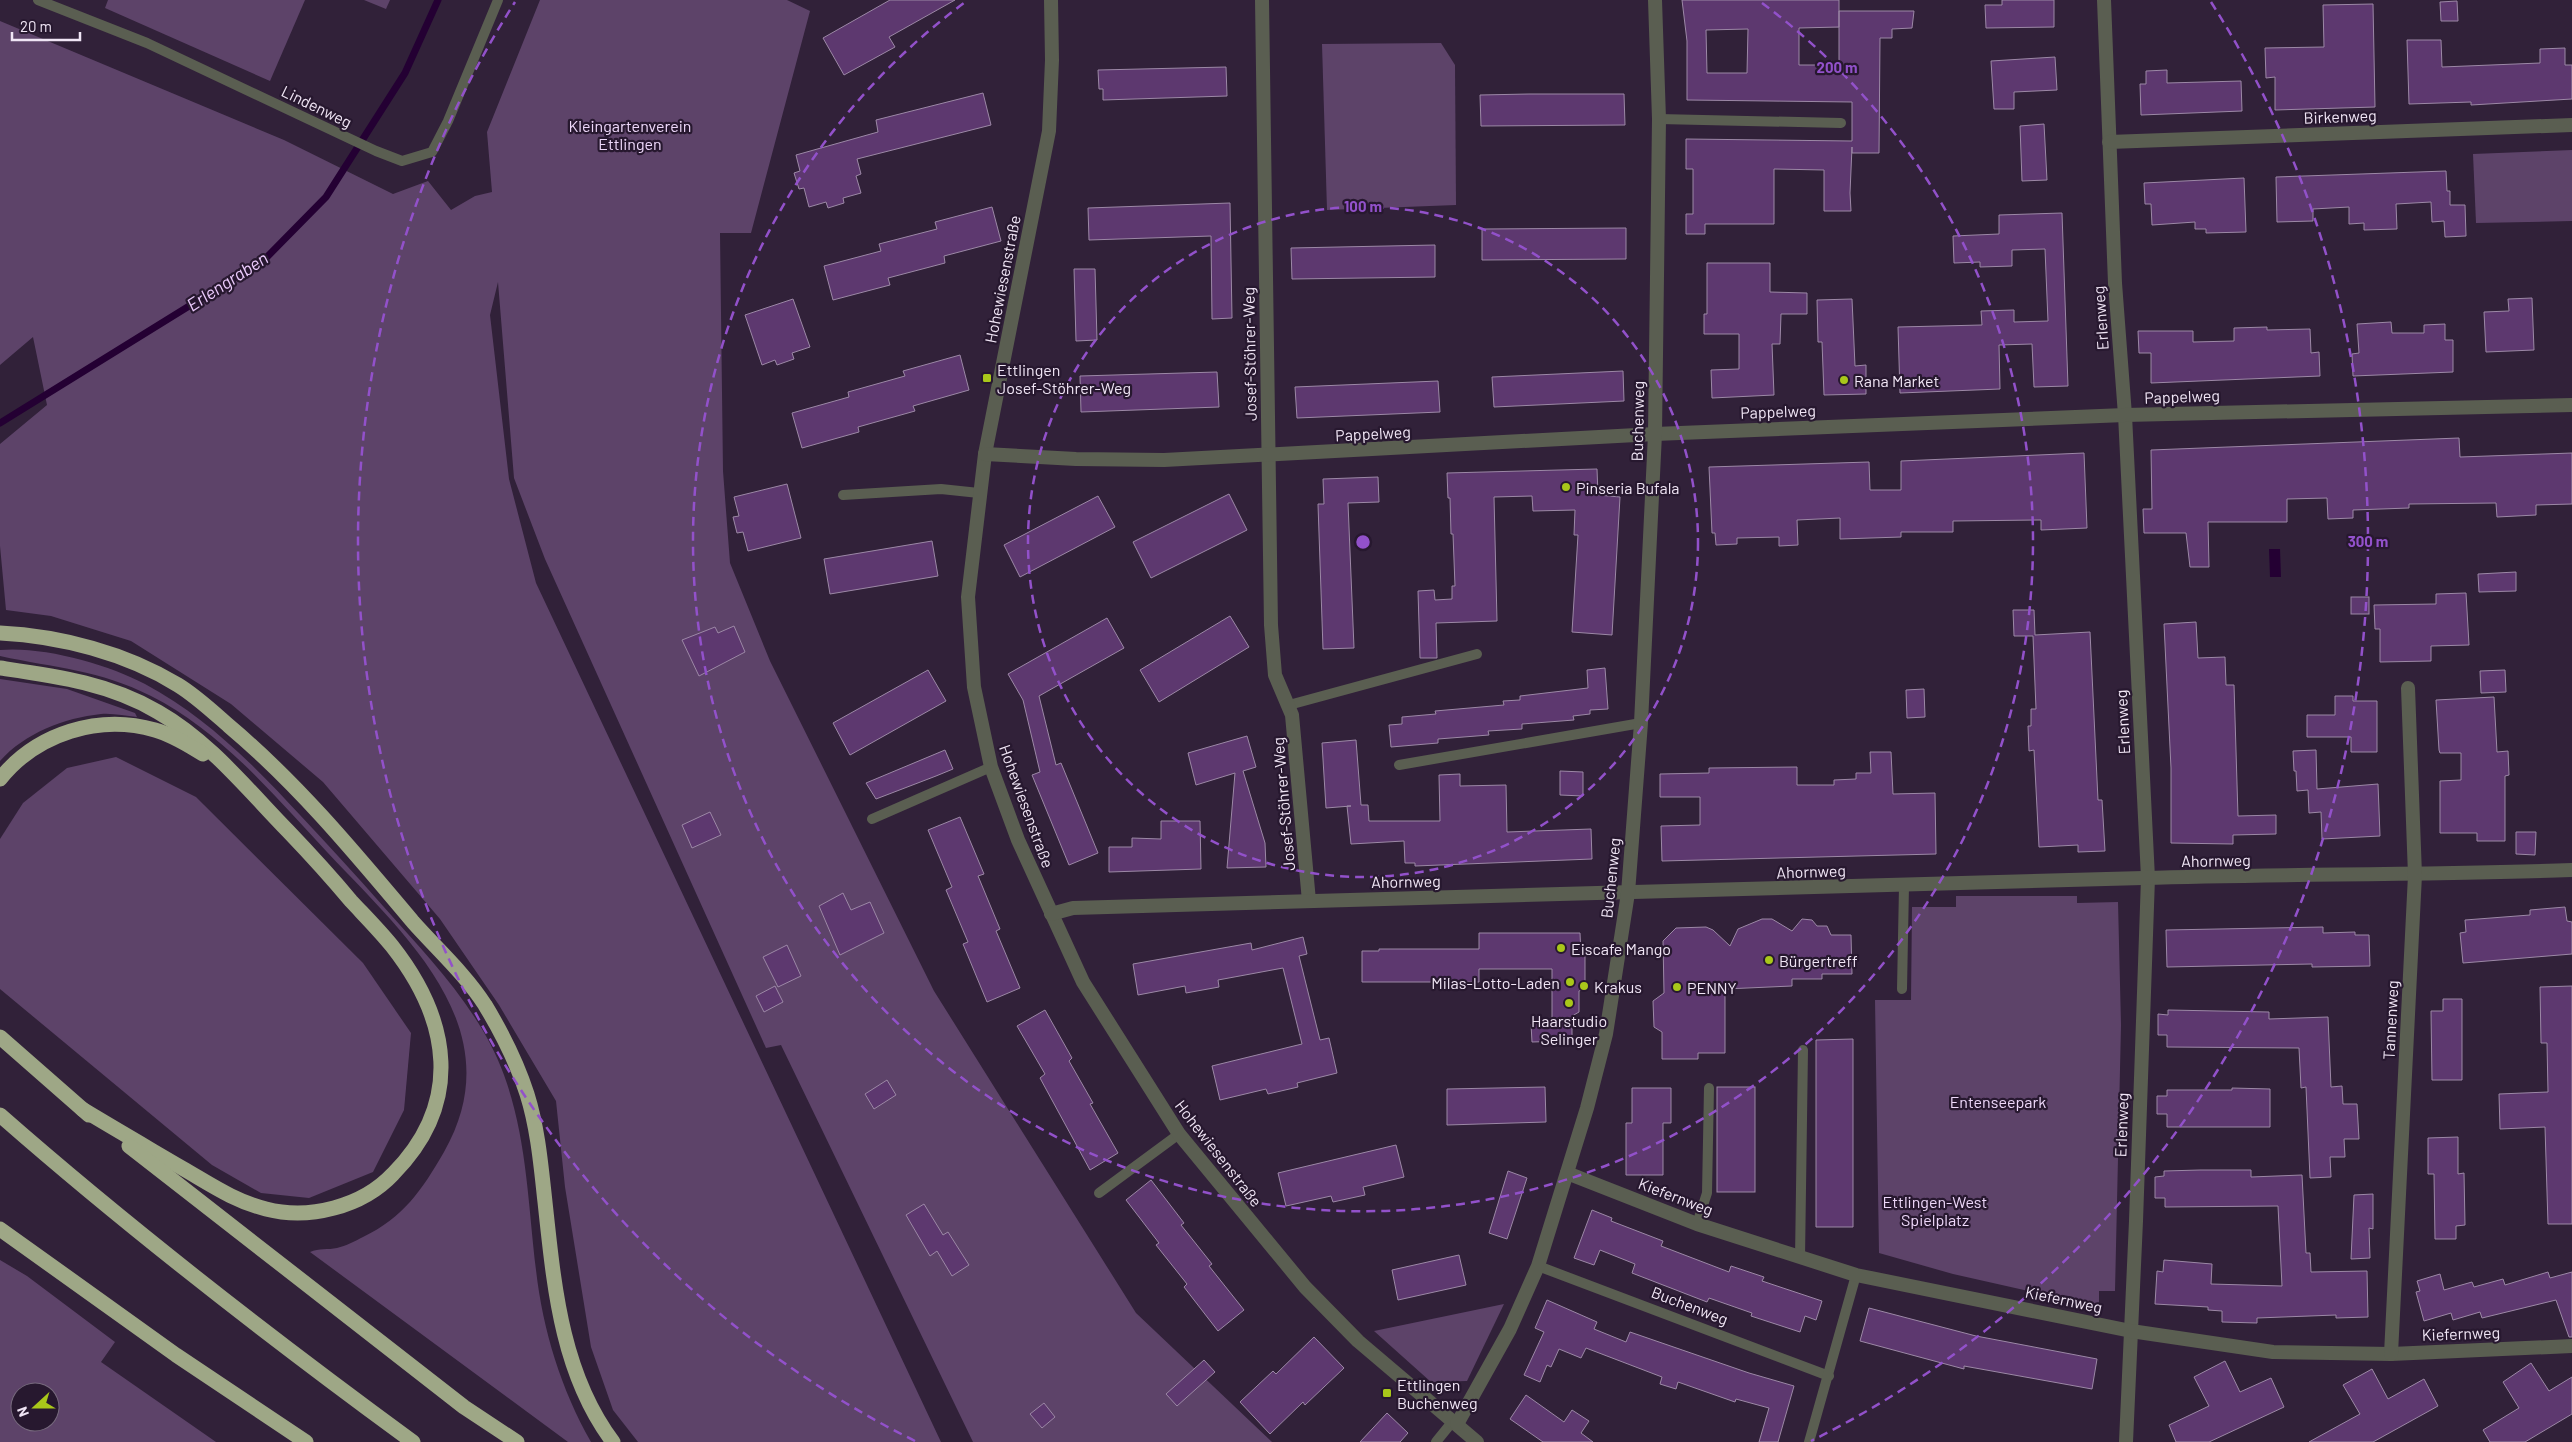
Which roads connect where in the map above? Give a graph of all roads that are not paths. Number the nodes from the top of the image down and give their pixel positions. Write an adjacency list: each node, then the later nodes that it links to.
1 (38, 0): 2 (lane, Lindenweg)
2 (498, 0)
3 (1051, 0): 14 (street, Hohewiesenstraße)
4 (1262, 0): 15 (street, Josef-Stöhrer-Weg)
5 (1655, 0): 7 (street, Buchenweg)
6 (2104, 0): 10 (street, Erlenweg)
7 (1659, 120): 8 (lane); 13 (street, Buchenweg)
8 (1841, 124)
9 (2572, 125): 10 (street, Birkenweg)
10 (2109, 142): 12 (street, Erlenweg)
11 (2572, 405): 12 (street, Pappelweg)
12 (2125, 415): 13 (street, Pappelweg); 31 (street, Erlenweg)
13 (1655, 434): 15 (street, Pappelweg); 23 (street, Buchenweg)
14 (985, 454): 15 (street, Pappelweg); 16 (street, Hohewiesenstraße)
15 (1268, 456): 22 (street, Josef-Stöhrer-Weg)
16 (979, 493): 17 (lane); 26 (street, Hohewiesenstraße)
17 (843, 495)
18 (0, 633): 58 (highway)
19 (1477, 654): 22 (lane)
20 (0, 668): 25 (highway)
21 (2408, 688): 30 (street, Tannenweg)
22 (1289, 705): 34 (street, Josef-Stöhrer-Weg)
23 (1641, 723): 24 (lane); 33 (street, Buchenweg)
24 (1399, 765)
25 (226, 767): 27 (highway); 40 (highway)
26 (991, 768): 28 (lane); 35 (street, Hohewiesenstraße)
27 (0, 779)
28 (872, 819)
29 (2572, 870): 30 (street, Ahornweg)
30 (2415, 875): 31 (street, Ahornweg); 52 (street, Tannenweg)
31 (2148, 878): 32 (street, Ahornweg); 50 (street, Erlenweg)
32 (1904, 886): 33 (street, Ahornweg); 36 (lane)
33 (1628, 893): 34 (street, Ahornweg); 43 (street, Buchenweg)
34 (1309, 901): 35 (street, Ahornweg)
35 (1051, 914): 42 (street, Hohewiesenstraße)
36 (1902, 989)
37 (0, 1037): 40 (highway)
38 (1804, 1050): 47 (lane)
39 (1709, 1088): 45 (lane)
40 (82, 1109): 57 (highway)
41 (0, 1115): 56 (highway)
42 (1179, 1134): 44 (lane); 54 (street, Hohewiesenstraße)
43 (1567, 1173): 45 (street, Kiefernweg); 48 (street, Buchenweg)
44 (1099, 1193)
45 (1697, 1224): 47 (street, Kiefernweg)
46 (0, 1229): 55 (highway)
47 (1800, 1258): 49 (street, Kiefernweg)
48 (1538, 1266): 53 (lane, Buchenweg); 54 (street, Buchenweg)
49 (1856, 1275): 50 (street, Kiefernweg); 53 (lane)
50 (2132, 1331): 52 (street, Kiefernweg); 62 (street, Erlenweg)
51 (2572, 1346): 52 (street, Kiefernweg)
52 (2391, 1354)
53 (1829, 1376): 61 (lane)
54 (1455, 1423): 59 (lane); 60 (street, Hohewiesenstraße)
55 (306, 1442)
56 (413, 1442)
57 (517, 1442)
58 (613, 1442)
59 (1436, 1442)
60 (1477, 1442)
61 (1809, 1442)
62 (2126, 1442)

